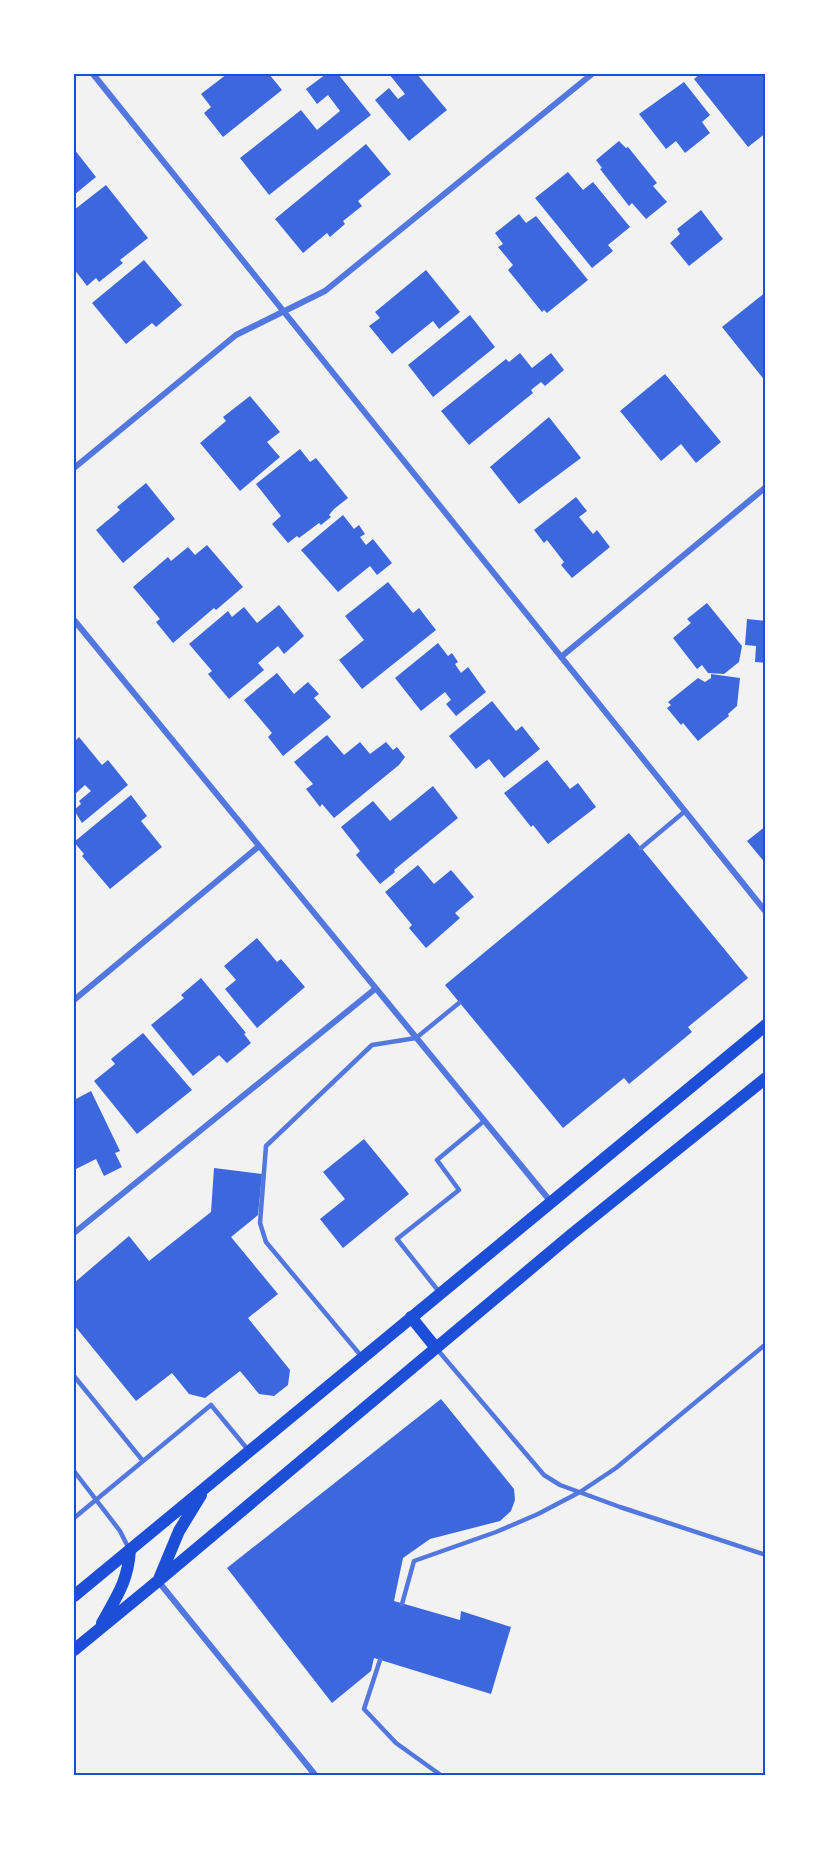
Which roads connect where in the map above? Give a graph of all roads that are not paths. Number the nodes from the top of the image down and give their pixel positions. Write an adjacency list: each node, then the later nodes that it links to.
1 (93, 74): 3 (street)
2 (592, 74): 3 (street)
3 (284, 310): 4 (street); 7 (street)
4 (74, 468)
5 (765, 487): 7 (street)
6 (74, 620): 9 (street)
7 (561, 657): 8 (street)
8 (684, 812): 10 (lane); 11 (street)
9 (258, 847): 12 (street); 13 (street)
10 (641, 848)
11 (765, 912)
12 (375, 988): 16 (street); 20 (street)
13 (74, 1000)
14 (459, 1003): 16 (lane)
15 (765, 1025): 19 (main road)
16 (416, 1038): 18 (street); 25 (lane)
17 (765, 1078): 24 (main road)
18 (484, 1121): 19 (street); 21 (lane)
19 (551, 1202): 21 (main road)
20 (74, 1233)
21 (440, 1293): 22 (main road)
22 (411, 1317): 24 (main road); 25 (main road)
23 (765, 1344): 31 (lane)
24 (436, 1348): 31 (lane); 36 (main road)
25 (362, 1357): 27 (main road)
26 (74, 1376): 28 (lane)
27 (249, 1451): 28 (lane); 30 (main road)
28 (143, 1461): 32 (lane)
29 (74, 1471): 32 (lane)
30 (206, 1487): 34 (main road); 36 (main road)
31 (580, 1492): 35 (lane); 38 (lane)
32 (96, 1499): 33 (lane); 34 (lane)
33 (74, 1518)
34 (130, 1550): 37 (main road); 39 (main road)
35 (765, 1555)
36 (158, 1581): 39 (main road); 42 (street)
37 (74, 1596)
38 (402, 1604)
39 (99, 1629): 40 (main road)
40 (74, 1650)
41 (380, 1660): 43 (lane)
42 (316, 1776)
43 (442, 1776)

